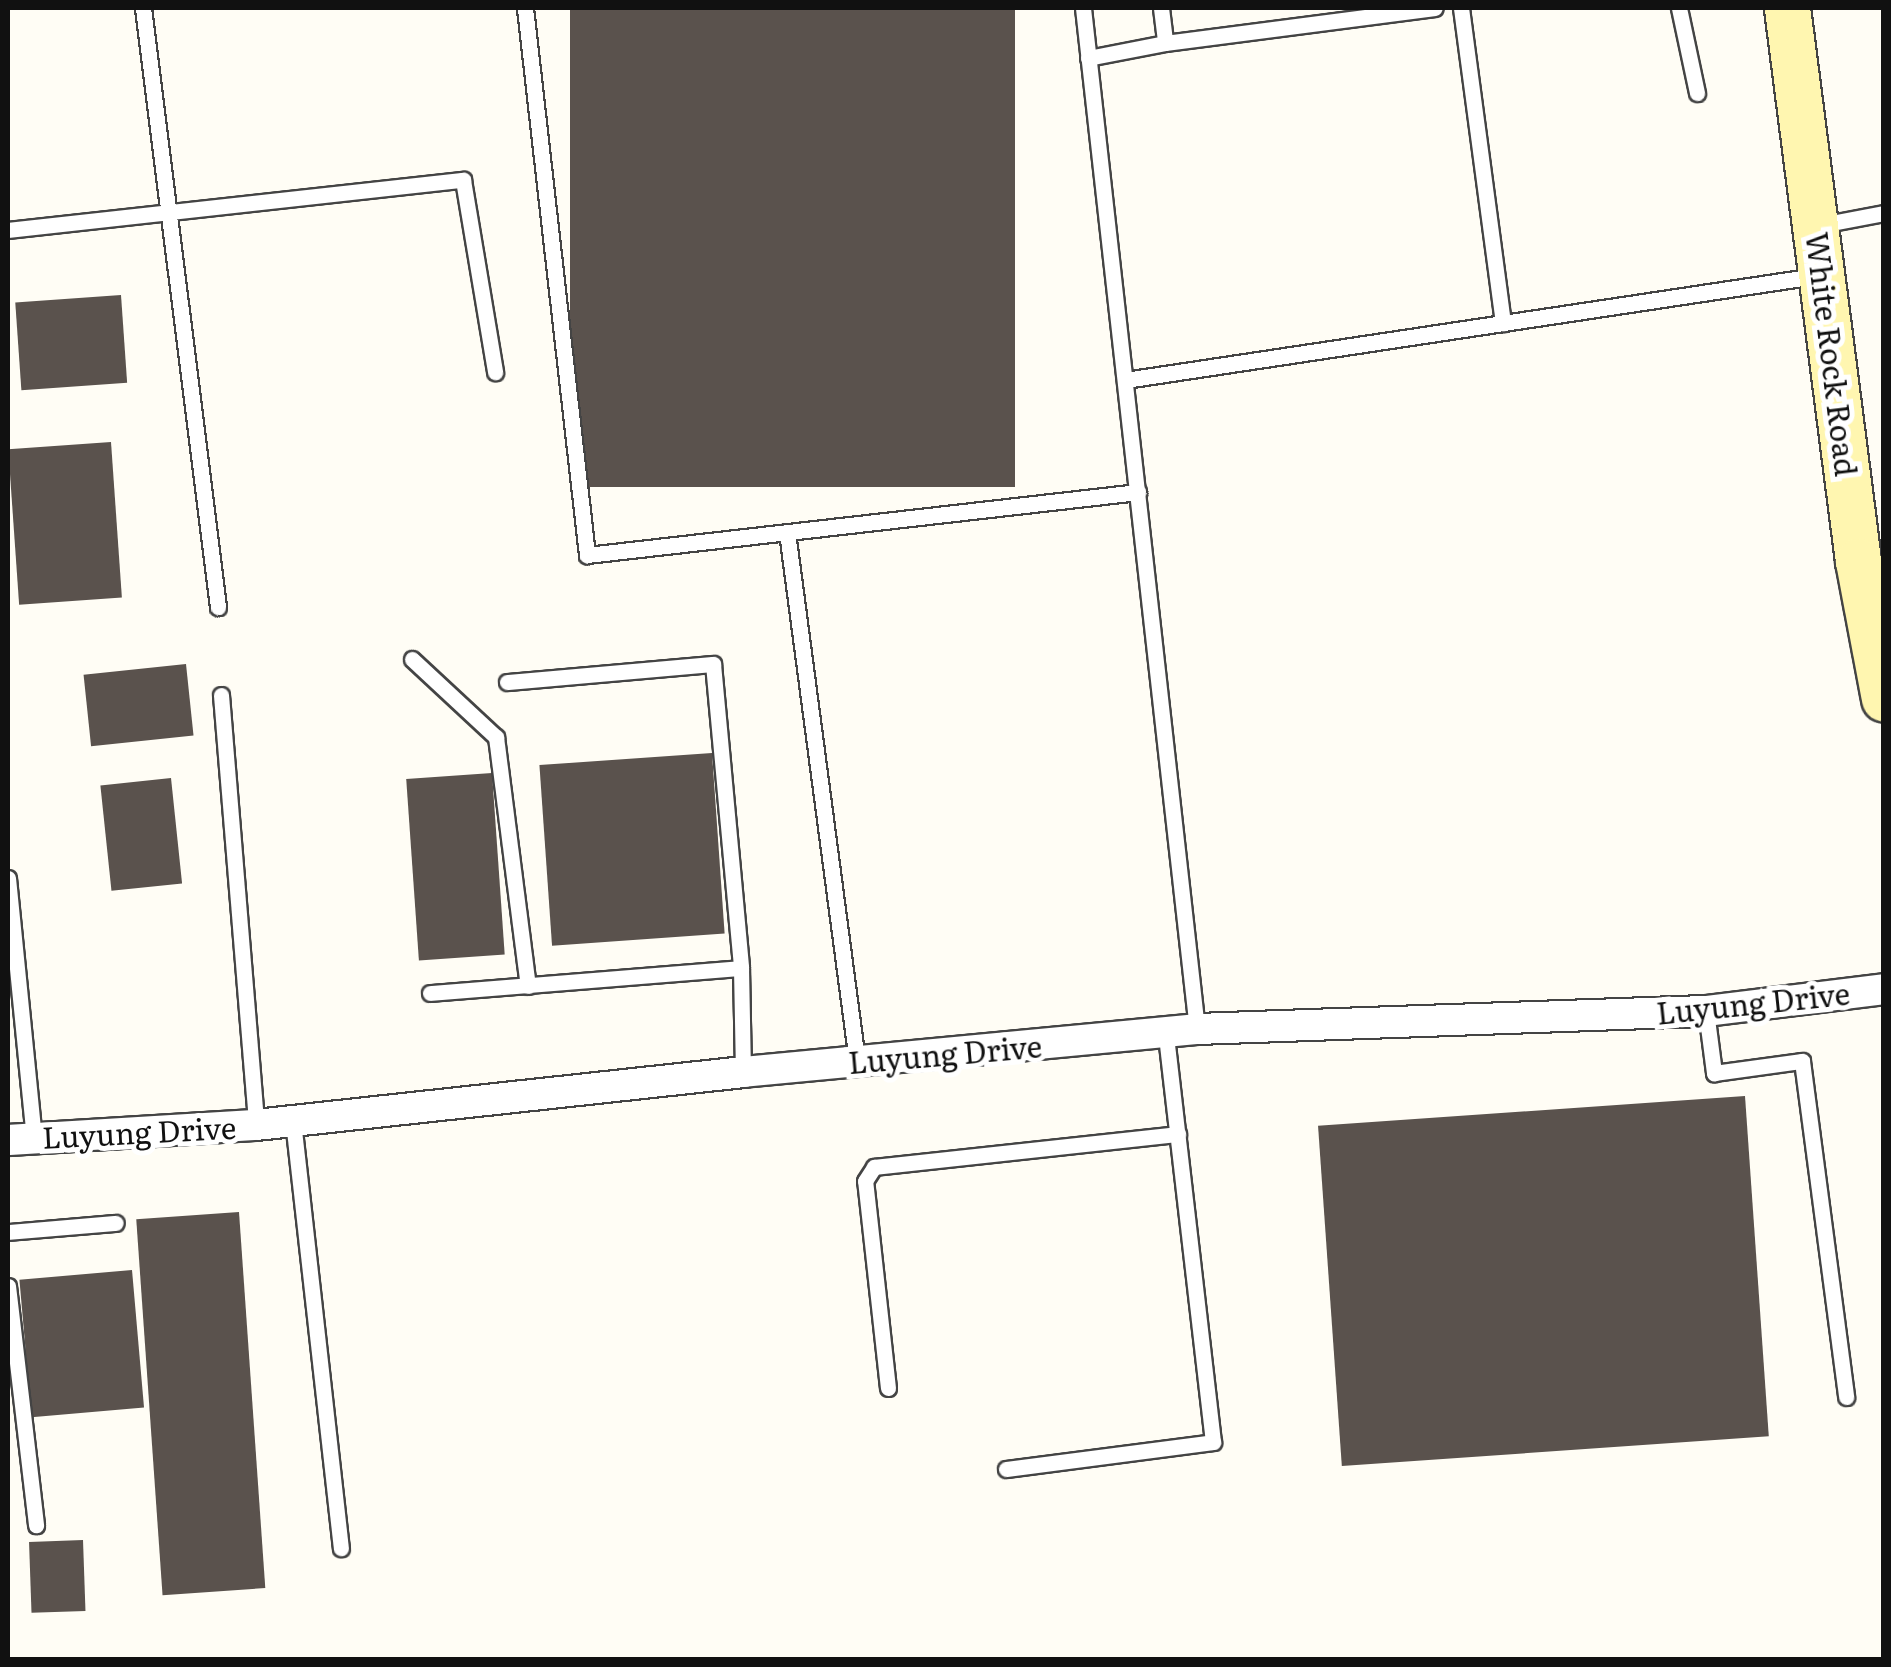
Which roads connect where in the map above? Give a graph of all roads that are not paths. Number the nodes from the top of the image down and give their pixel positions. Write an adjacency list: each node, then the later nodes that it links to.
1 (143, 8): 12 (lane)
2 (524, 8): 21 (lane)
3 (1082, 8): 10 (lane)
4 (1161, 8): 9 (lane)
5 (1435, 8): 9 (lane)
6 (1462, 8): 17 (lane)
7 (1679, 8): 11 (lane)
8 (1787, 8): 14 (main road, White Rock Road)
9 (1165, 43): 10 (lane)
10 (1088, 58): 19 (lane)
11 (1697, 93)
12 (168, 212): 15 (lane); 18 (lane); 22 (lane)
13 (1884, 213): 14 (lane)
14 (1817, 226): 16 (main road, White Rock Road)
15 (8, 230)
16 (1824, 275): 17 (lane); 26 (main road, White Rock Road)
17 (1503, 323): 19 (lane)
18 (495, 372)
19 (1125, 380): 20 (lane)
20 (1138, 492): 21 (lane); 33 (lane)
21 (787, 532): 36 (lane)
22 (218, 608)
23 (412, 659): 29 (lane)
24 (507, 682): 28 (lane)
25 (221, 695): 39 (lane)
26 (1884, 699)
27 (8, 878): 35 (lane)
28 (741, 968): 29 (lane); 37 (lane)
29 (528, 986): 31 (lane)
30 (1884, 989): 32 (street, Luyung Drive)
31 (430, 993)
32 (1706, 1011): 33 (street, Luyung Drive); 46 (lane)
33 (1197, 1030): 34 (street, Luyung Drive)
34 (1166, 1033): 36 (street, Luyung Drive); 40 (lane)
35 (16, 1037): 41 (lane)
36 (857, 1061): 37 (street, Luyung Drive)
37 (743, 1072): 38 (street, Luyung Drive)
38 (293, 1121): 39 (street, Luyung Drive); 49 (lane)
39 (256, 1125): 41 (street, Luyung Drive)
40 (1178, 1134): 45 (lane); 47 (lane)
41 (21, 1138)
42 (116, 1223): 43 (lane)
43 (8, 1232)
44 (8, 1286): 48 (lane)
45 (888, 1388)
46 (1846, 1397)
47 (1006, 1469)
48 (36, 1525)
49 (341, 1548)

